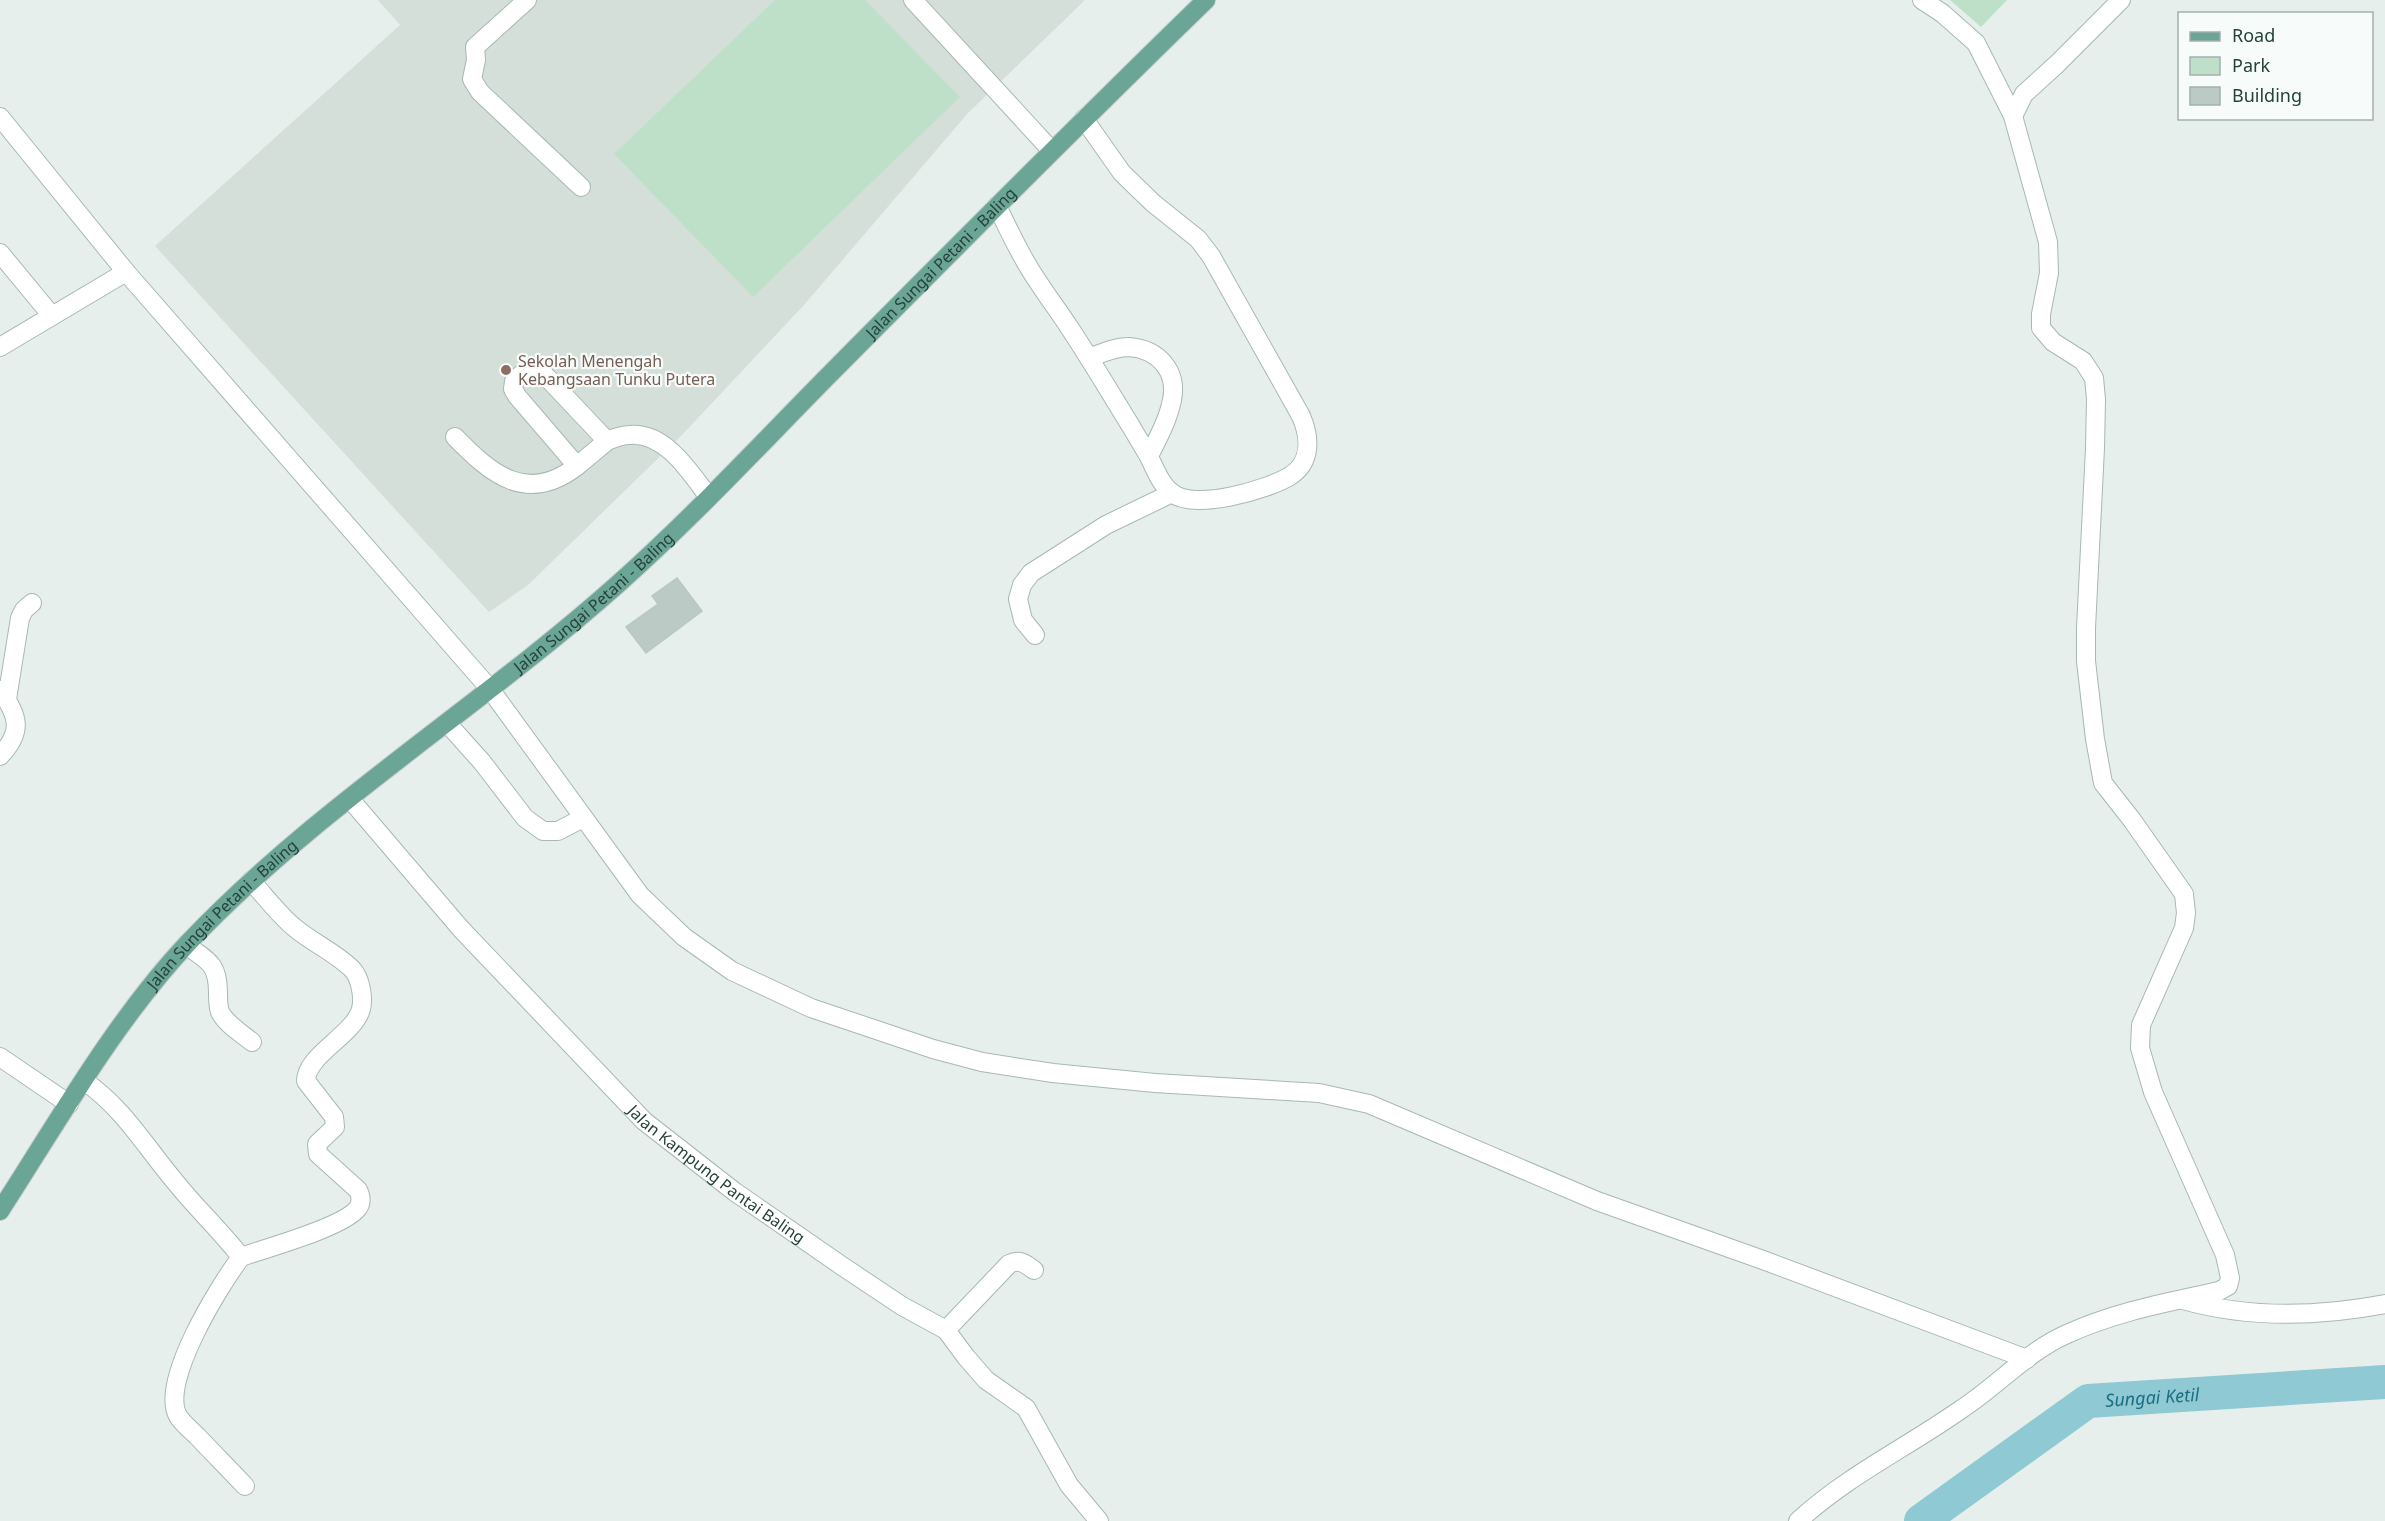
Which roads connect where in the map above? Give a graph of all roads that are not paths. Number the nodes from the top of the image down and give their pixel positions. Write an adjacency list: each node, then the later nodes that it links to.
1 (527, 0): 10 (street)
2 (913, 0): 9 (street)
3 (1206, 0): 8 (main road, Jalan Sungai Petani - Baling)
4 (1922, 0): 6 (street)
5 (2121, 0): 6 (street)
6 (2013, 116): 40 (street)
7 (0, 117): 13 (street)
8 (1084, 119): 9 (main road, Jalan Sungai Petani - Baling); 21 (street)
9 (1052, 151): 11 (main road, Jalan Sungai Petani - Baling)
10 (580, 186)
11 (997, 206): 16 (street); 22 (main road, Jalan Sungai Petani - Baling)
12 (0, 253): 14 (street)
13 (126, 272): 14 (street); 25 (street)
14 (52, 316): 15 (street)
15 (0, 347)
16 (1089, 358): 19 (street); 19 (street)
17 (455, 437): 20 (street)
18 (607, 441): 20 (street); 20 (street); 22 (street)
19 (1149, 456): 21 (street)
20 (577, 466)
21 (1172, 493): 24 (street)
22 (708, 496): 25 (main road, Jalan Sungai Petani - Baling)
23 (32, 603): 26 (street)
24 (1035, 635)
25 (490, 689): 27 (main road, Jalan Sungai Petani - Baling); 30 (street)
26 (3, 695): 28 (street)
27 (447, 723): 29 (main road, Jalan Sungai Petani - Baling); 30 (street)
28 (0, 756)
29 (350, 799): 31 (main road, Jalan Sungai Petani - Baling); 42 (street, Jalan Kampung Pantai Baling)
30 (583, 818): 43 (street)
31 (251, 881): 32 (main road, Jalan Sungai Petani - Baling); 38 (street)
32 (186, 945): 33 (street); 35 (main road, Jalan Sungai Petani - Baling)
33 (252, 1042)
34 (0, 1057): 36 (street)
35 (84, 1081): 36 (main road, Jalan Sungai Petani - Baling); 38 (street)
36 (69, 1104): 37 (main road, Jalan Sungai Petani - Baling)
37 (0, 1211)
38 (241, 1257): 44 (street)
39 (1034, 1269): 42 (street)
40 (2182, 1299): 41 (street); 43 (street)
41 (2385, 1304)
42 (946, 1330): 45 (street, Jalan Kampung Pantai Baling)
43 (2027, 1359): 46 (street)
44 (245, 1486)
45 (1099, 1521)
46 (1798, 1521)

